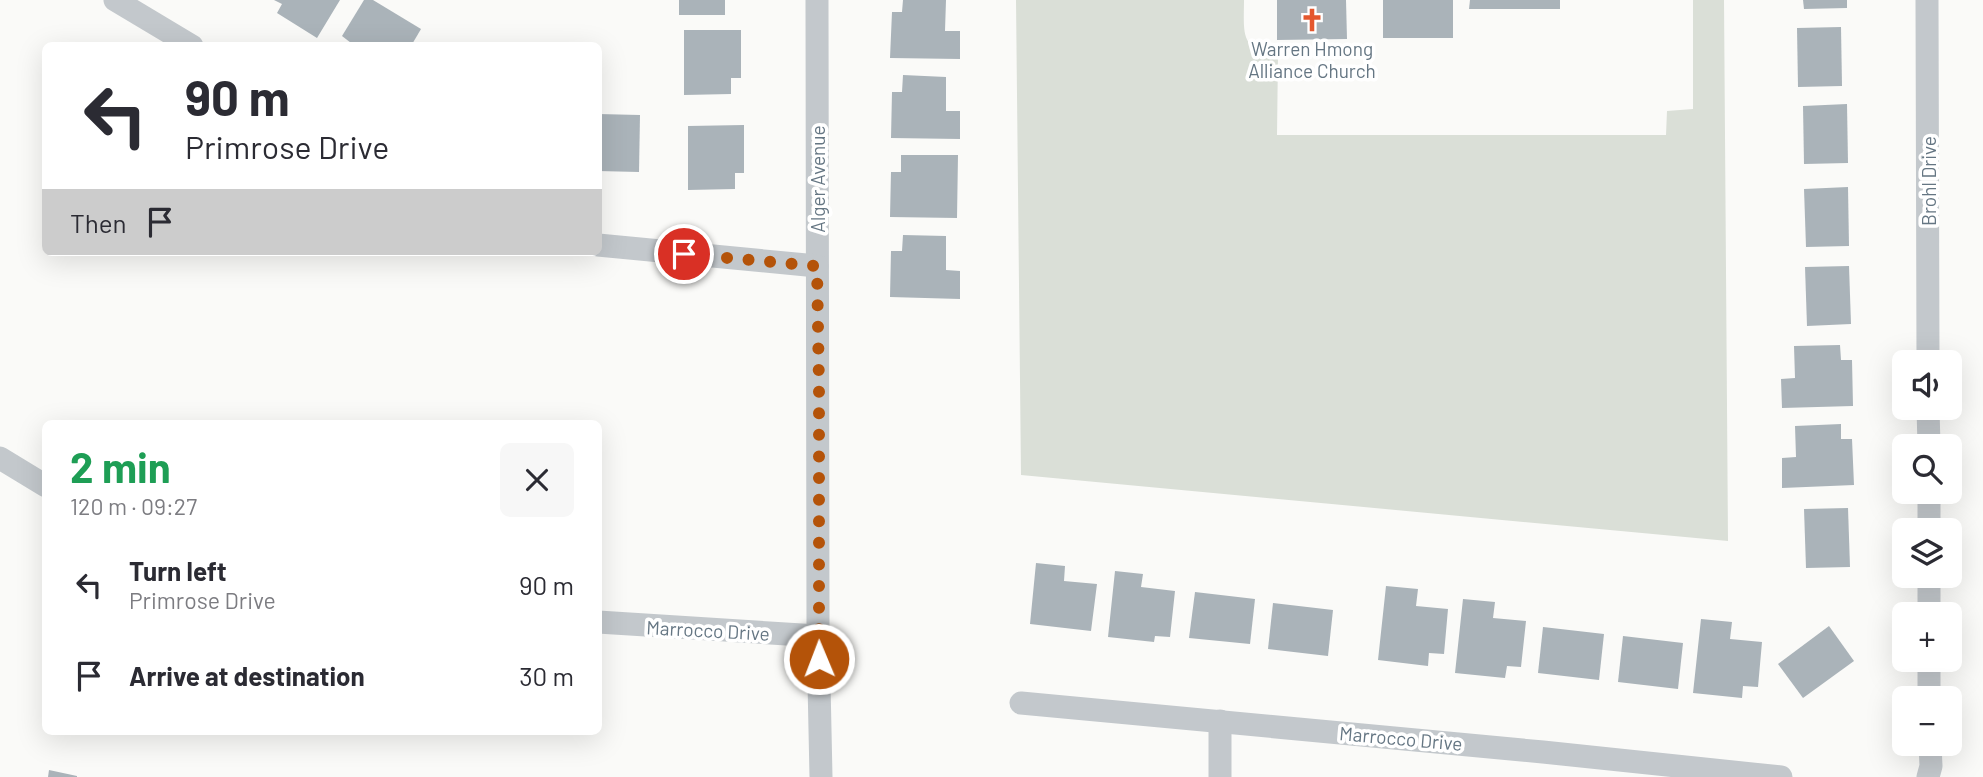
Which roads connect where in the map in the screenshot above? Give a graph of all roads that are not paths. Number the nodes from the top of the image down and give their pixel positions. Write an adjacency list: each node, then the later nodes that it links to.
1 (115, 0): 4 (street)
2 (817, 0): 6 (street, Alger Avenue)
3 (1927, 0): 7 (street, Brohl Drive)
4 (185, 42)
5 (602, 245): 6 (street)
6 (817, 266): 11 (street, Alger Avenue)
7 (1928, 350)
8 (0, 458): 9 (street)
9 (42, 484)
10 (602, 622): 11 (street, Marrocco Drive)
11 (818, 636): 15 (street, Alger Avenue)
12 (1021, 703): 13 (street, Marrocco Drive)
13 (1220, 720): 16 (street); 17 (street, Marrocco Drive)
14 (1931, 756): 18 (street)
15 (821, 777)
16 (1220, 777)
17 (1781, 777)
18 (1928, 777)

